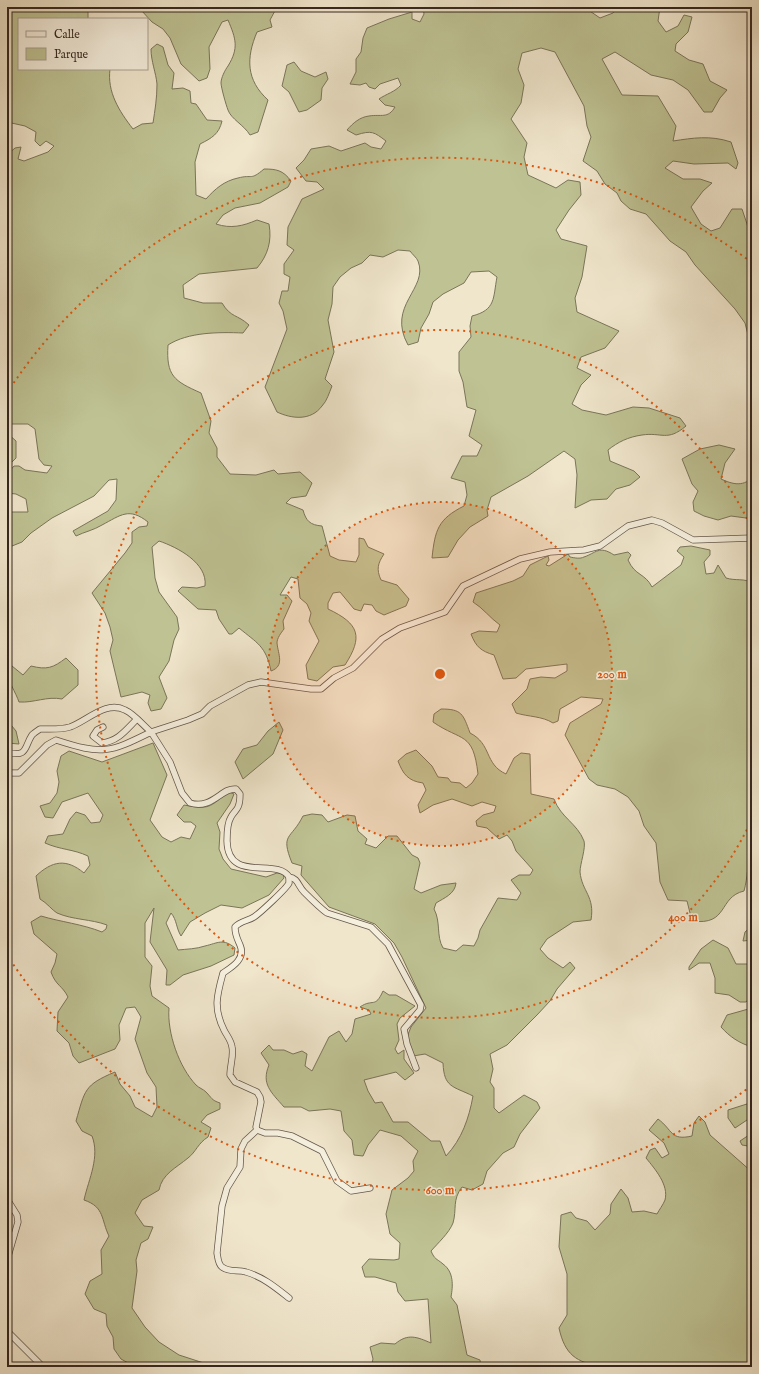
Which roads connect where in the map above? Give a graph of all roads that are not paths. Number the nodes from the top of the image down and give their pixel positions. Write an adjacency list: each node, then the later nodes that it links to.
1 (752, 538): 4 (street)
2 (136, 720): 3 (street); 4 (street); 5 (street)
3 (102, 726)
4 (151, 732): 6 (street); 7 (street)
5 (7, 752)
6 (7, 773)
7 (288, 877): 8 (street); 9 (street)
8 (416, 1068)
9 (257, 1130): 10 (street); 13 (street)
10 (370, 1188)
11 (7, 1199): 12 (street)
12 (7, 1260)
13 (289, 1298)
14 (7, 1331): 15 (street)
15 (43, 1367)

